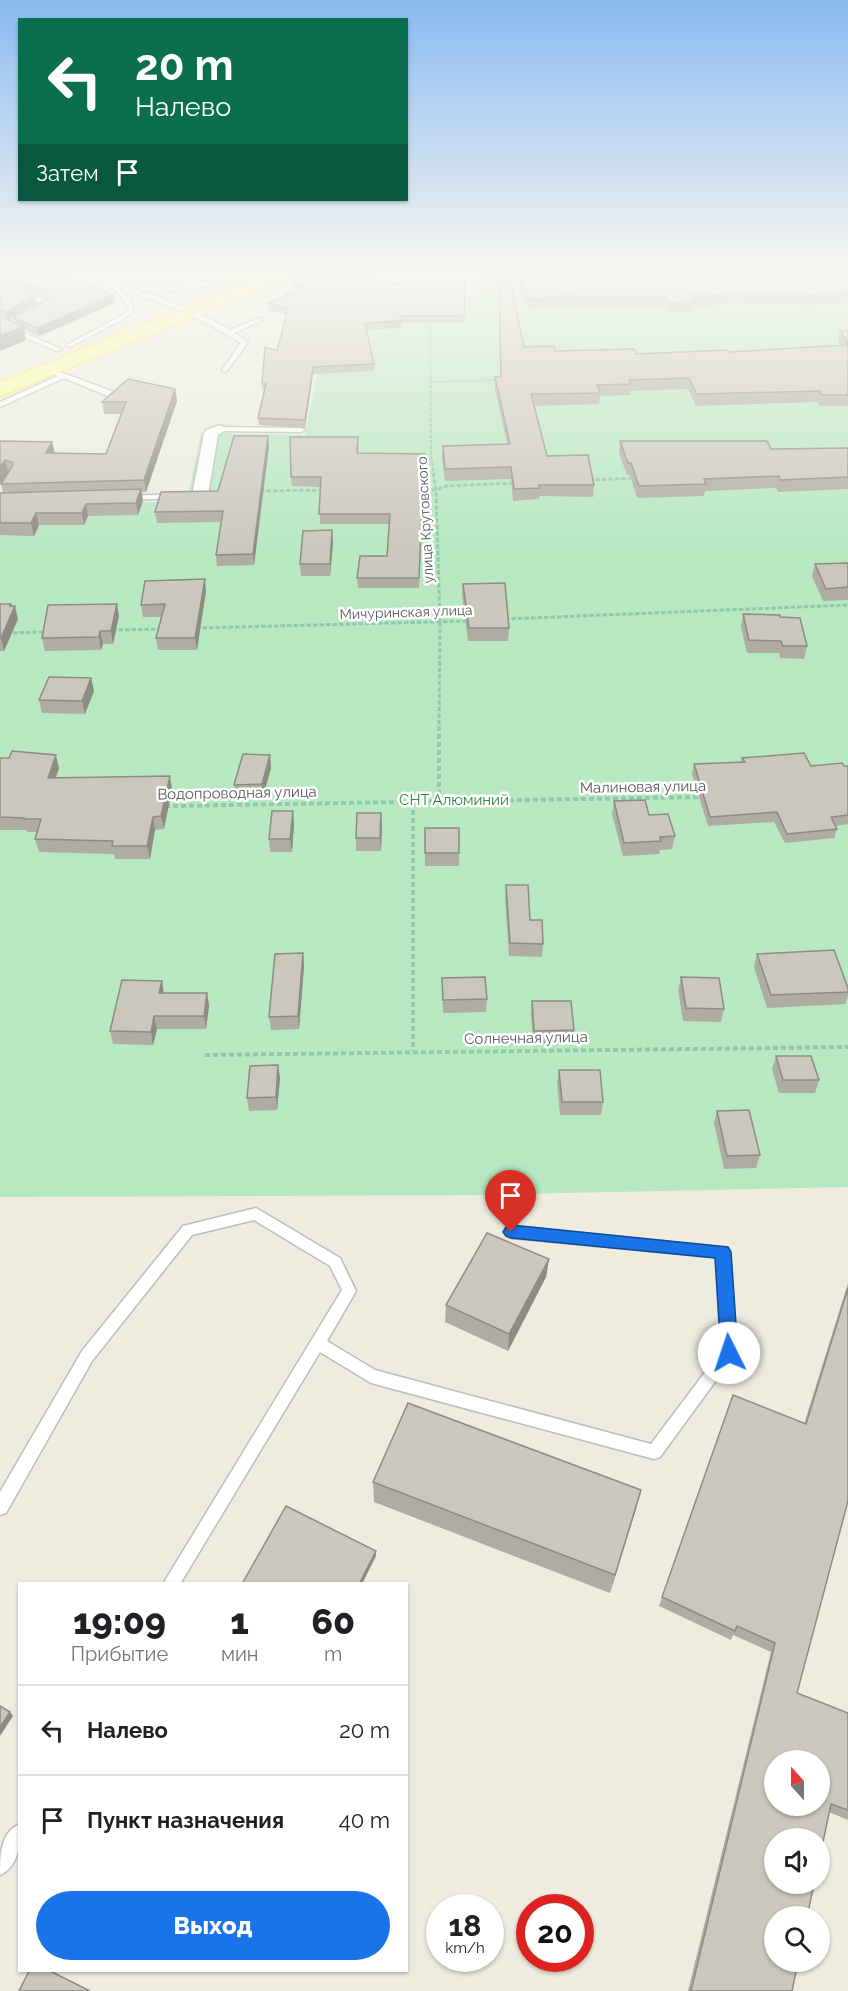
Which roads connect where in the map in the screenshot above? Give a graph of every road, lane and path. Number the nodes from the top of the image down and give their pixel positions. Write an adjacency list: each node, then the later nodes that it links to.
1 (25, 364): 7 (main road)
2 (71, 364): 6 (main road)
3 (230, 364): 5 (lane)
4 (431, 364): 9 (path, улица Крутовского)
5 (225, 370)
6 (55, 372): 10 (main road); 11 (lane); 12 (lane)
7 (0, 374)
8 (503, 380): 9 (path)
9 (432, 382): 18 (path, улица Крутовского)
10 (0, 390)
11 (116, 396)
12 (0, 405)
13 (220, 429): 14 (lane); 22 (street)
14 (301, 430)
15 (641, 477): 16 (path)
16 (584, 480)
17 (526, 482): 18 (path)
18 (436, 489): 20 (path); 27 (path, улица Крутовского)
19 (329, 490): 21 (path)
20 (424, 490)
21 (257, 491)
22 (200, 495): 23 (lane)
23 (120, 498)
24 (848, 605): 26 (path)
25 (476, 620): 27 (path, Мичуринская улица)
26 (500, 620)
27 (441, 622): 29 (path, Мичуринская улица); 35 (path, улица Крутовского)
28 (170, 628): 30 (path)
29 (194, 628)
30 (111, 630)
31 (52, 631): 32 (path)
32 (0, 633)
33 (703, 797): 35 (path, Малиновая улица)
34 (413, 802): 35 (path, Водопроводная улица); 36 (path, Водопроводная улица); 38 (path)
35 (439, 803)
36 (157, 806)
37 (848, 1047): 38 (path, Солнечная улица)
38 (413, 1051): 39 (path, Солнечная улица)
39 (205, 1055)
40 (511, 1232): 41 (lane)
41 (318, 1343): 42 (lane); 43 (lane)
42 (0, 1507)
43 (172, 1582)
44 (18, 1836): 45 (lane)
45 (0, 1865)

